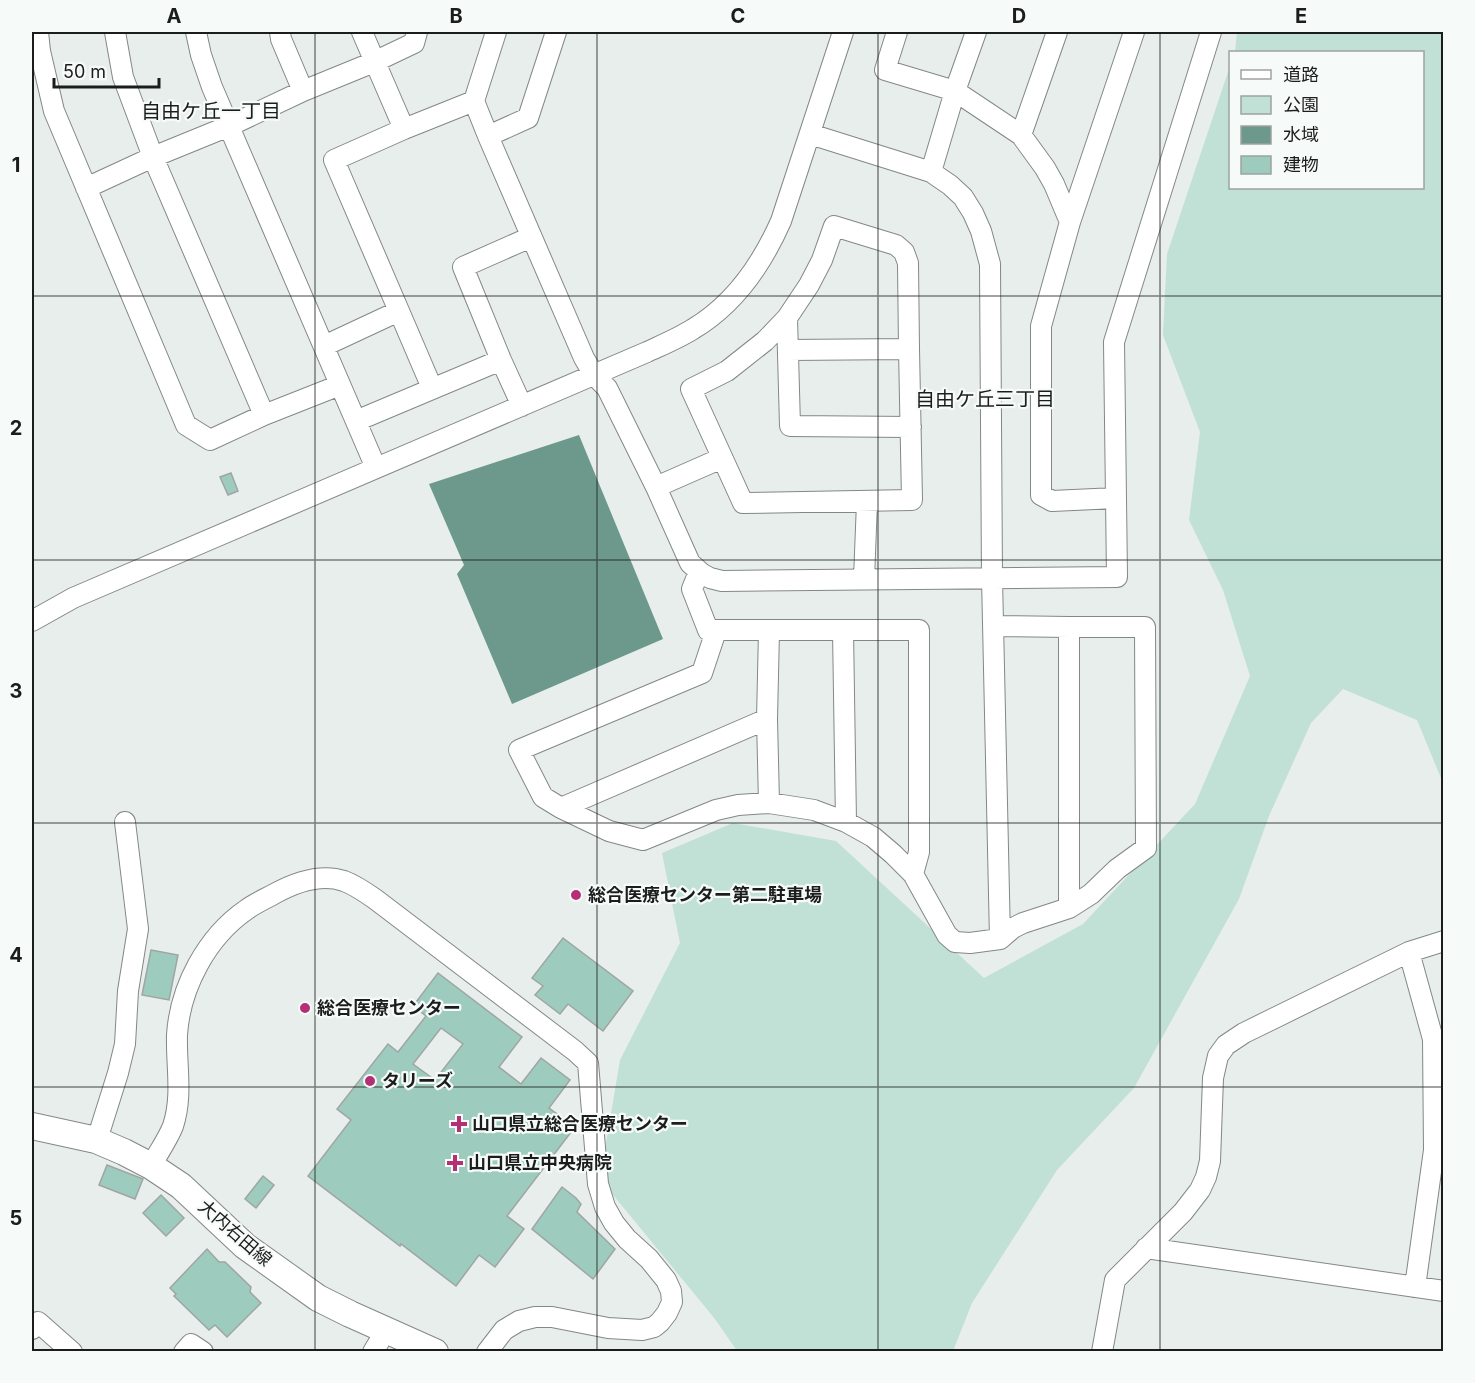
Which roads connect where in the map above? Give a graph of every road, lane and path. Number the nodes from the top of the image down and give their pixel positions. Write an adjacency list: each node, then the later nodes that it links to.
1 (38, 32): 26 (street)
2 (114, 32): 24 (street)
3 (196, 32): 19 (street)
4 (280, 32): 16 (street)
5 (362, 32): 15 (street)
6 (417, 32): 15 (street)
7 (496, 32): 18 (street)
8 (556, 32): 23 (street)
9 (843, 32): 21 (street)
10 (897, 32): 17 (street)
11 (976, 32): 17 (street)
12 (1057, 32): 22 (street)
13 (1134, 32): 27 (street)
14 (1211, 32): 45 (street)
15 (374, 62): 16 (street); 20 (street)
16 (303, 91): 19 (street)
17 (956, 91): 22 (street); 25 (street)
18 (474, 101): 20 (street); 23 (street)
19 (229, 126): 24 (street); 31 (street)
20 (404, 129): 29 (street)
21 (810, 134): 25 (street); 35 (street)
22 (1021, 135): 27 (street)
23 (488, 136): 28 (street)
24 (153, 157): 26 (street); 39 (street)
25 (931, 172): 48 (street)
26 (86, 188): 39 (street)
27 (1070, 222): 45 (street)
28 (531, 237): 34 (street); 35 (street)
29 (399, 312): 31 (street); 37 (street)
30 (788, 318): 32 (street); 33 (street); 42 (street)
31 (324, 346): 36 (street)
32 (909, 349): 33 (street); 41 (street)
33 (788, 350): 41 (street)
34 (501, 360): 37 (street); 38 (street)
35 (594, 375): 38 (street); 44 (street)
36 (340, 385): 39 (street); 40 (street)
37 (432, 388): 40 (street)
38 (522, 406): 43 (street)
39 (264, 415)
40 (356, 421): 43 (street)
41 (911, 427): 46 (street)
42 (722, 458): 44 (street); 46 (street)
43 (376, 468): 50 (street)
44 (656, 487): 47 (street)
45 (1116, 498): 48 (street)
46 (867, 502): 49 (street)
47 (701, 573): 49 (street); 54 (street)
48 (992, 578): 49 (street); 51 (street)
49 (864, 579)
50 (32, 621)
51 (994, 626): 52 (street); 63 (street)
52 (1069, 627): 62 (street); 62 (street)
53 (843, 630): 55 (street); 60 (street); 61 (street)
54 (716, 631): 55 (street); 58 (street)
55 (769, 631): 56 (street)
56 (767, 719): 57 (street); 58 (street)
57 (769, 803): 58 (street); 60 (street)
58 (561, 808)
59 (125, 822): 67 (street)
60 (846, 822): 61 (street)
61 (913, 874): 63 (street)
62 (1069, 908): 63 (street)
63 (1000, 939)
64 (1443, 941): 65 (street)
65 (1409, 952): 69 (street); 70 (street)
66 (32, 1125): 67 (main road, 大内右田線)
67 (96, 1140): 68 (main road, 大内右田線)
68 (151, 1166): 73 (main road, 大内右田線); 78 (street)
69 (1146, 1248): 70 (street); 79 (street)
70 (1415, 1287): 71 (street)
71 (1443, 1291)
72 (32, 1329): 74 (street)
73 (380, 1341): 77 (main road, 大内右田線)
74 (72, 1352)
75 (184, 1352): 76 (street)
76 (202, 1352)
77 (435, 1352)
78 (487, 1352)
79 (1102, 1352)

